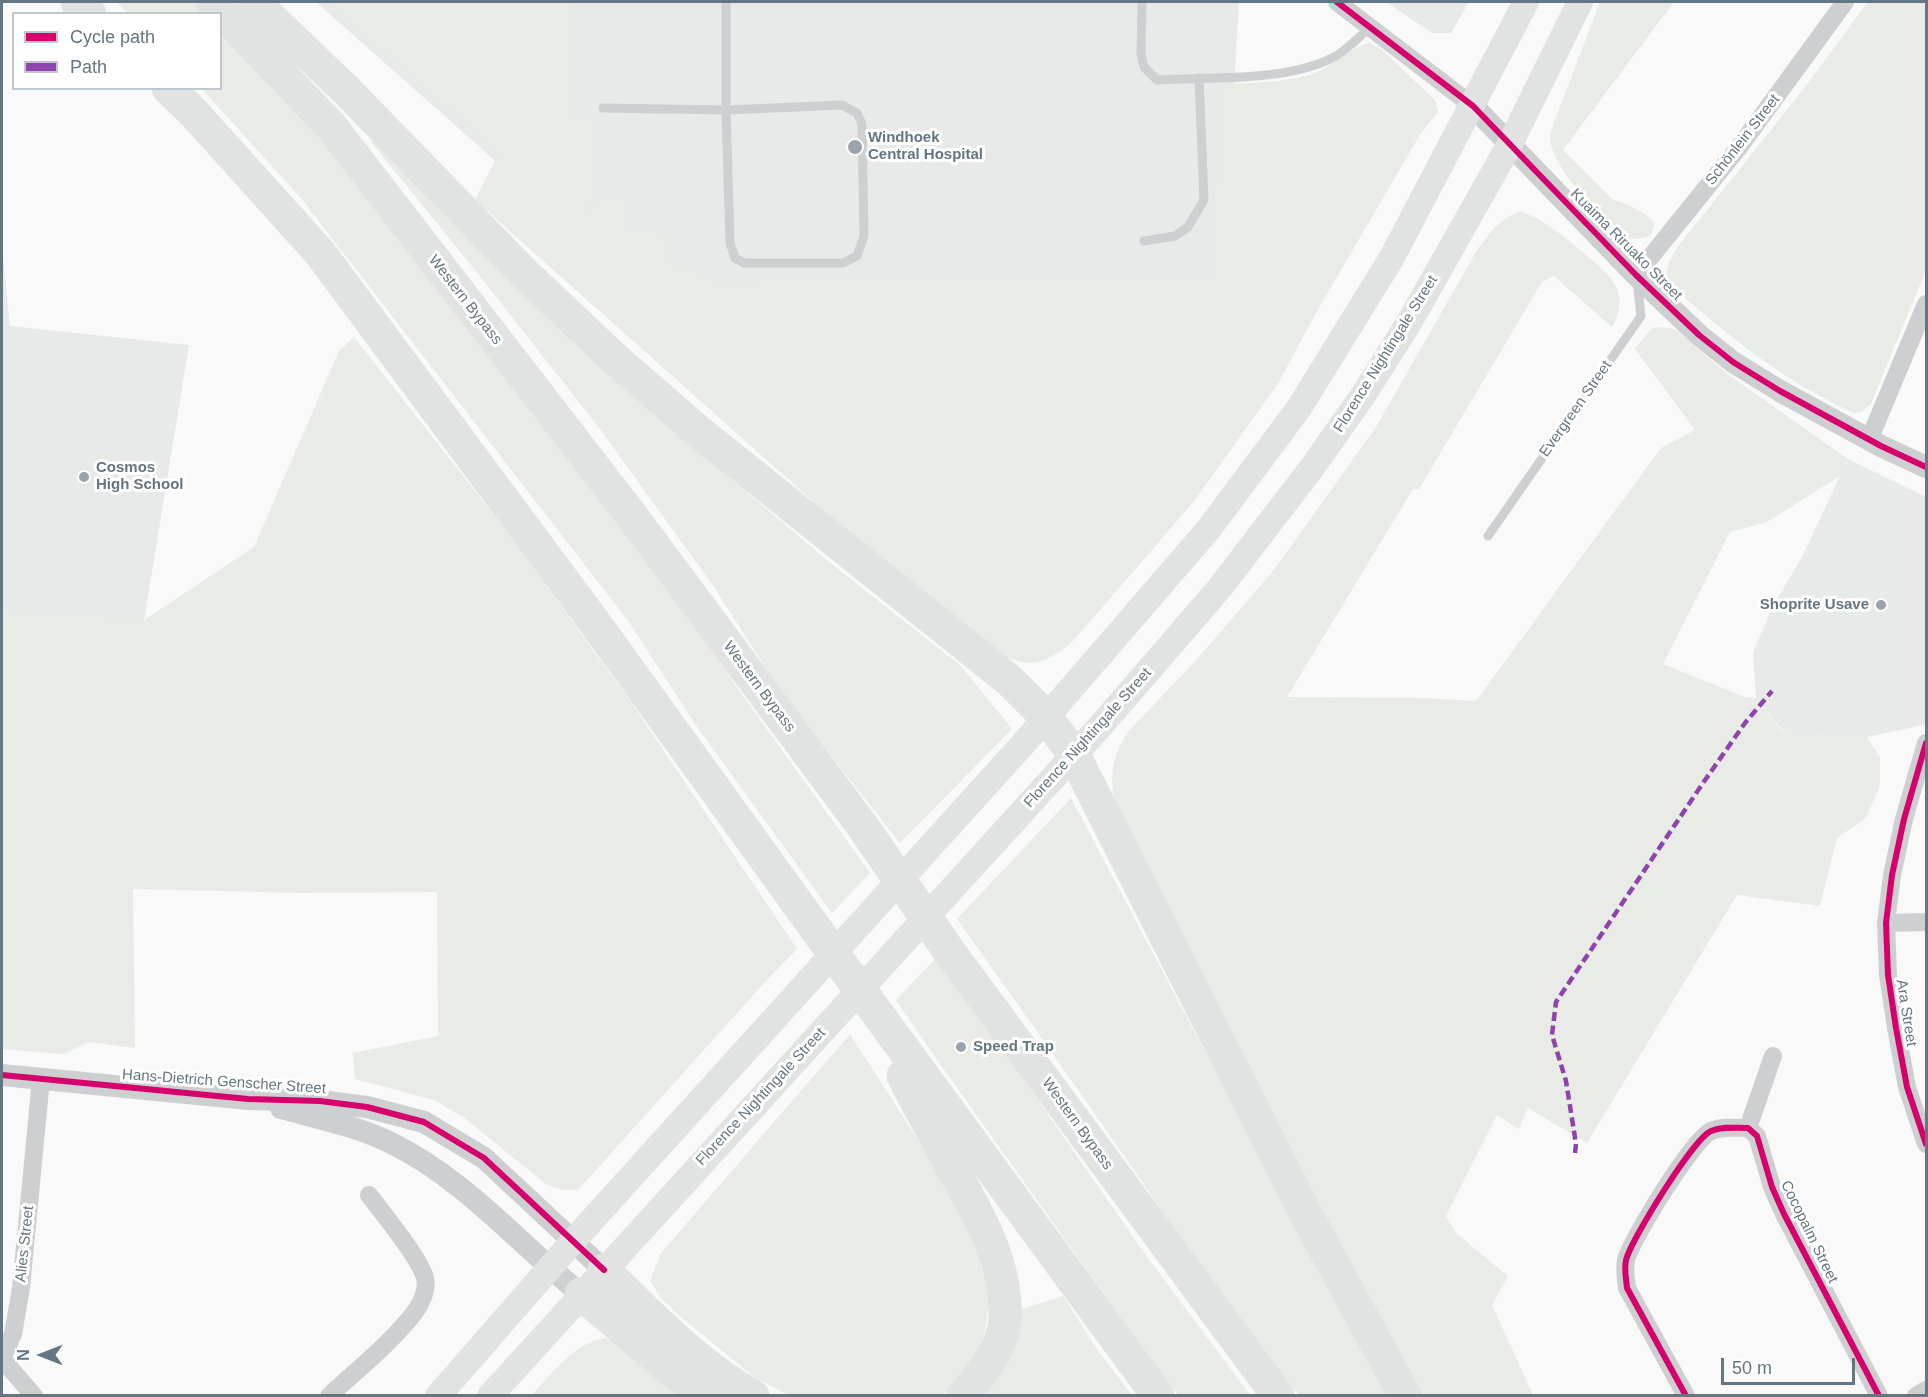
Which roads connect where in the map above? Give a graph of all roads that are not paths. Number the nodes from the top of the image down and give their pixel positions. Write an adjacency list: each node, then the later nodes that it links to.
1 (254, 2): 22 (highway)
2 (726, 2): 14 (lane)
3 (1142, 2): 10 (lane)
4 (1337, 2): 9 (street, Kuaima Riruako Street)
5 (1526, 2): 12 (main road)
6 (1580, 2): 15 (main road, Florence Nightingale Street)
7 (1845, 2): 17 (street, Schönlein Street)
8 (222, 12): 49 (highway, Western Bypass)
9 (1370, 27): 10 (lane); 12 (street, Kuaima Riruako Street)
10 (1199, 78): 16 (lane)
11 (170, 90): 27 (highway)
12 (1473, 106): 15 (street, Kuaima Riruako Street); 22 (main road)
13 (603, 108): 14 (lane)
14 (726, 110): 14 (lane)
15 (1510, 144): 17 (street, Kuaima Riruako Street); 24 (main road, Florence Nightingale Street)
16 (1144, 241)
17 (1636, 275): 19 (street, Kuaima Riruako Street); 21 (lane, Evergreen Street)
18 (1926, 304): 19 (street)
19 (1869, 440): 20 (street, Kuaima Riruako Street)
20 (1926, 467)
21 (1488, 536)
22 (1046, 717): 24 (highway); 35 (main road)
23 (1926, 743): 26 (street, Ara Street)
24 (1063, 765): 37 (main road, Florence Nightingale Street); 50 (highway)
25 (1926, 922): 26 (street)
26 (1886, 923): 33 (street, Ara Street)
27 (844, 968): 47 (highway); 48 (highway)
28 (1773, 1056): 32 (street)
29 (2, 1075): 30 (street, Hans-Dietrich Genscher Street)
30 (41, 1079): 31 (street, Hans-Dietrich Genscher Street); 39 (street, Alies Street)
31 (248, 1099): 35 (street, Hans-Dietrich Genscher Street); 36 (street, Hans-Dietrich Genscher Street)
32 (1748, 1128): 51 (street); 52 (street, Cocopalm Street)
33 (1926, 1144)
34 (369, 1195): 42 (street)
35 (574, 1240): 36 (main road); 37 (street, Hans-Dietrich Genscher Street)
36 (549, 1268): 38 (street, Hans-Dietrich Genscher Street); 43 (main road)
37 (604, 1270): 38 (main road, Florence Nightingale Street); 46 (highway)
38 (581, 1294): 44 (main road, Florence Nightingale Street); 45 (highway)
39 (2, 1359): 41 (street, Alies Street)
40 (1926, 1390): 53 (street)
41 (34, 1395)
42 (329, 1395)
43 (438, 1395)
44 (490, 1395)
45 (707, 1395)
46 (753, 1395)
47 (963, 1395)
48 (1158, 1395)
49 (1278, 1395)
50 (1405, 1395)
51 (1686, 1395)
52 (1879, 1395)
53 (1916, 1395)

